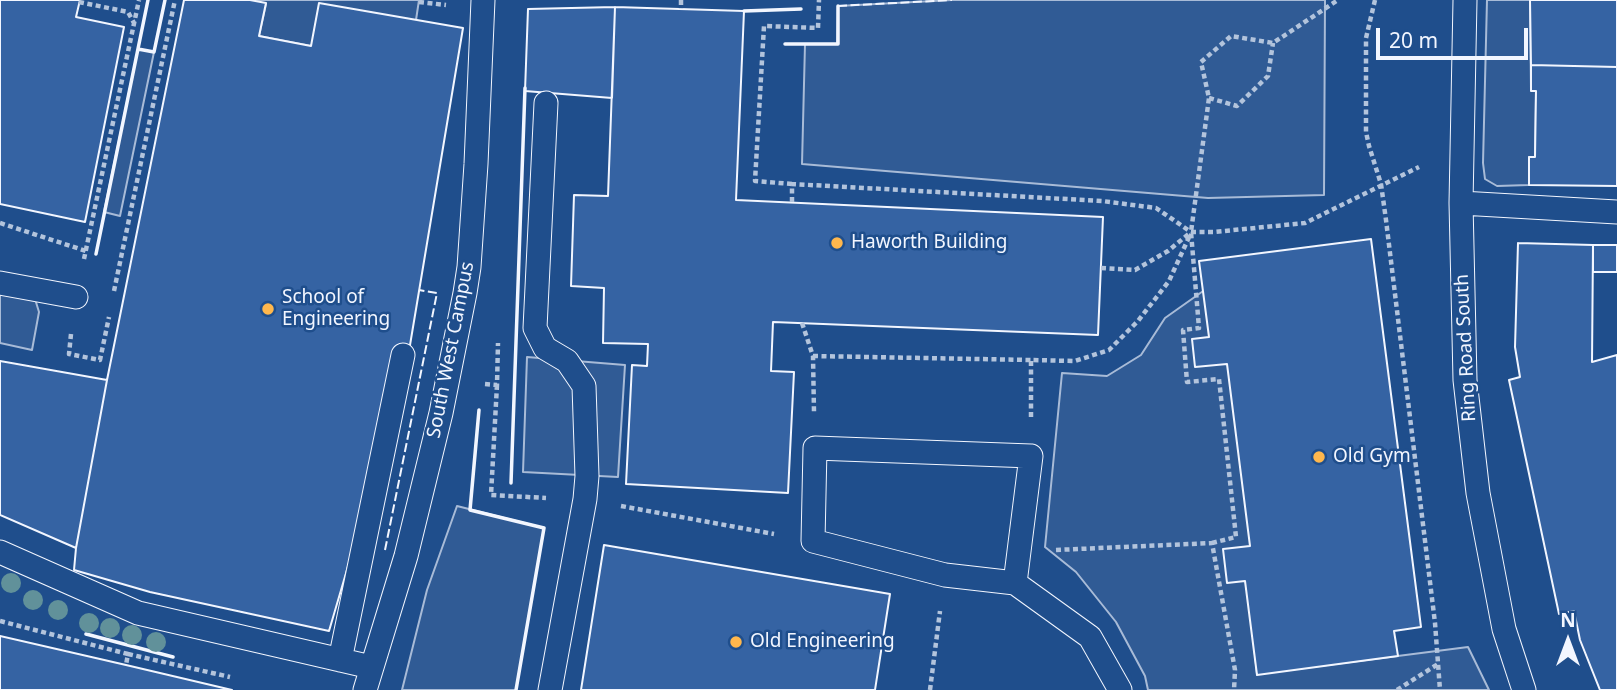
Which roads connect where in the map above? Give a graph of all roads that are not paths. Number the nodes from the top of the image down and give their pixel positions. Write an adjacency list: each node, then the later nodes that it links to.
1 (483, 0): 12 (lane, South West Campus)
2 (1465, 0): 4 (lane, Ring Road South)
3 (546, 103): 14 (lane)
4 (1461, 203): 5 (lane); 16 (lane, Ring Road South)
5 (1617, 212)
6 (0, 283): 7 (lane)
7 (76, 297)
8 (403, 355): 11 (lane)
9 (0, 552): 11 (lane)
10 (1015, 583): 10 (lane); 15 (lane)
11 (340, 660): 12 (lane)
12 (371, 667): 13 (lane, South West Campus)
13 (365, 690)
14 (550, 690)
15 (1120, 690)
16 (1524, 690)

